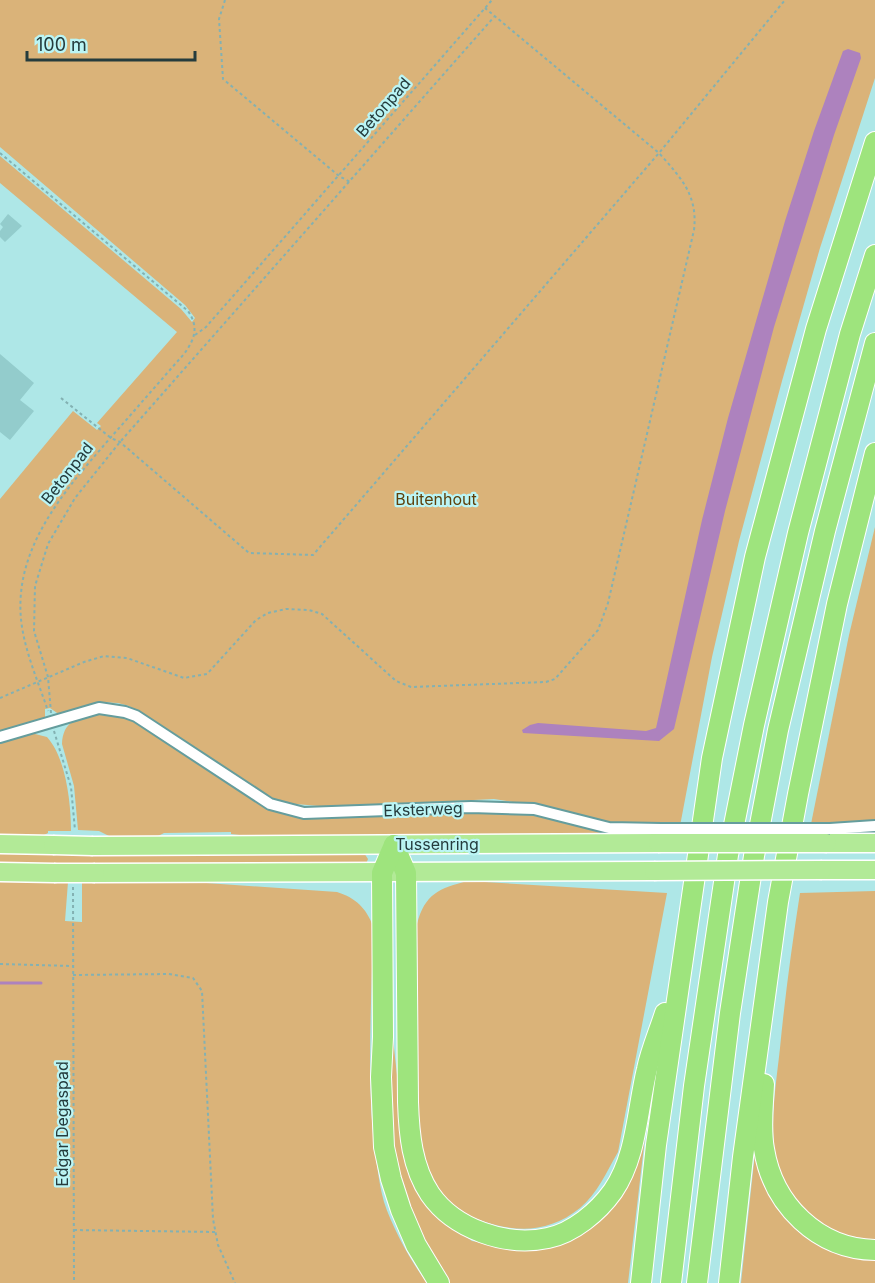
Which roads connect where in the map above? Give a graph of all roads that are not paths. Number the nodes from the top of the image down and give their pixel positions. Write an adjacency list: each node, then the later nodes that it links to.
1 (875, 142): 17 (highway)
2 (875, 255): 21 (highway)
3 (875, 343): 22 (highway)
4 (875, 453): 16 (highway)
5 (0, 737): 7 (street, Eksterweg)
6 (875, 826): 8 (street)
7 (660, 836): 8 (highway, Tussenring, bridge); 11 (highway, Tussenring)
8 (828, 836): 9 (highway, Tussenring)
9 (875, 843)
10 (0, 844): 11 (highway, Tussenring, bridge)
11 (394, 845): 14 (highway); 15 (highway)
12 (875, 870): 15 (highway, Tussenring, bridge)
13 (0, 872): 14 (highway, Tussenring, bridge)
14 (382, 873): 15 (highway, Tussenring); 19 (highway)
15 (406, 873): 17 (highway)
16 (771, 947): 18 (highway); 23 (highway)
17 (680, 966): 20 (highway)
18 (875, 1250)
19 (440, 1283)
20 (641, 1283)
21 (671, 1283)
22 (697, 1283)
23 (729, 1283)

